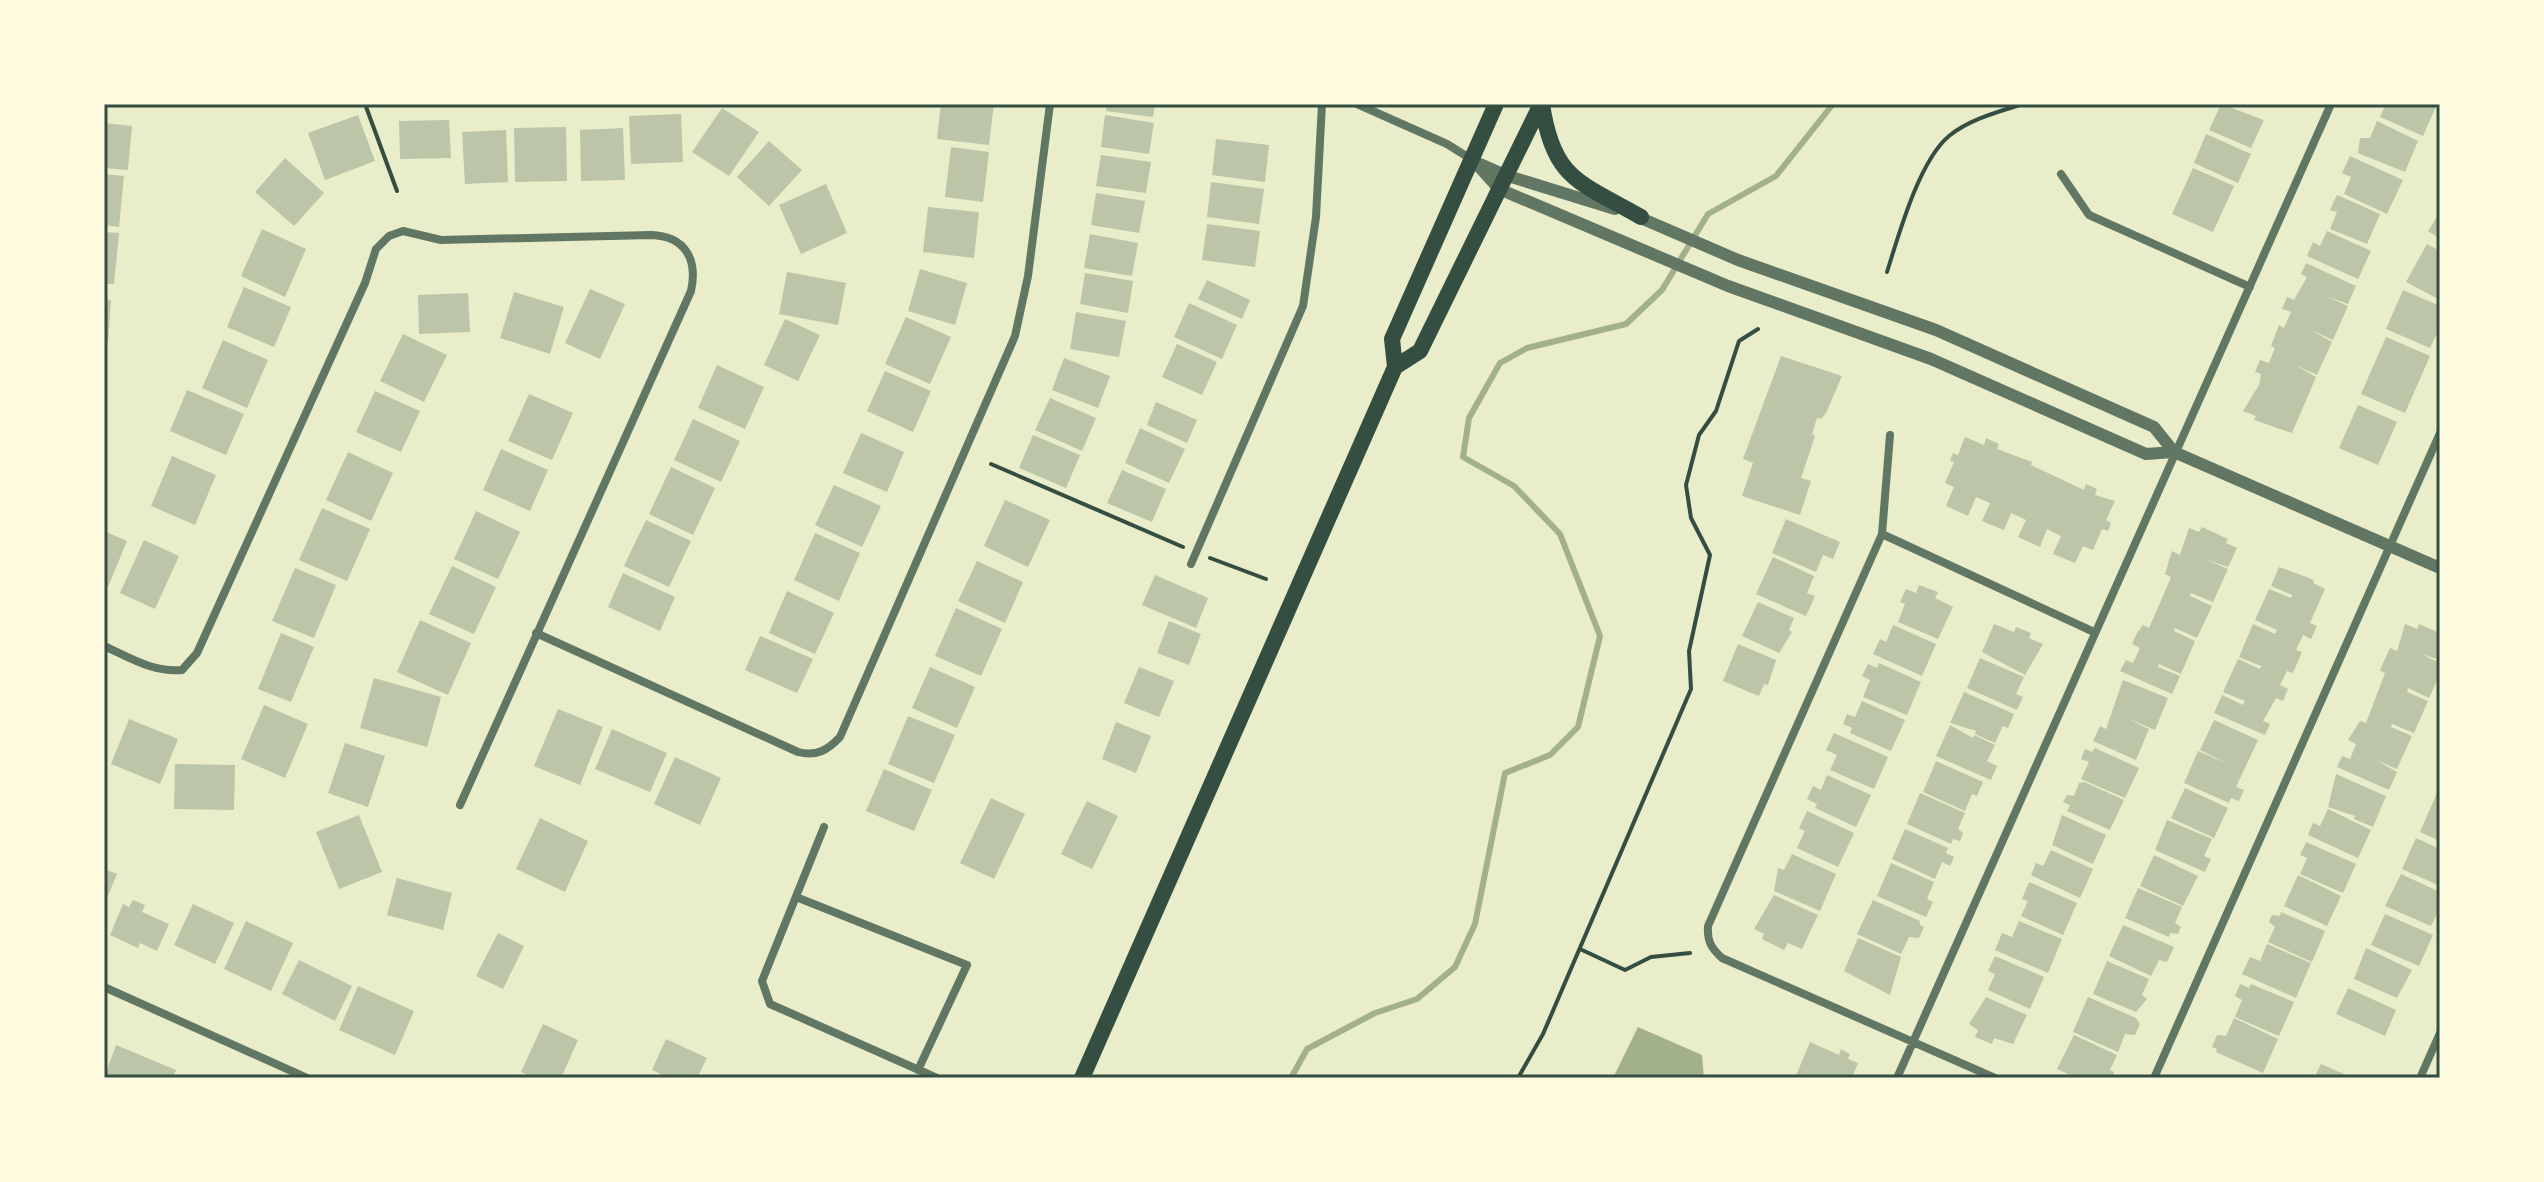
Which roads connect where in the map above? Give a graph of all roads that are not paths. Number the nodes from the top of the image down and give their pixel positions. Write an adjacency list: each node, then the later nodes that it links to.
1 (1050, 104): 21 (street)
2 (1322, 104): 18 (street)
3 (1357, 104): 7 (street)
4 (1496, 104): 7 (main road)
5 (1542, 104): 9 (main road); 10 (main road)
6 (2331, 104): 11 (street)
7 (1474, 161): 9 (street); 12 (main road)
8 (2061, 174): 11 (street)
9 (1502, 182): 10 (street); 12 (main road); 15 (street)
10 (1641, 217): 15 (street)
11 (2250, 287): 15 (street)
12 (1395, 367): 32 (main road)
13 (2440, 433): 17 (street)
14 (1890, 435): 16 (street)
15 (2174, 452): 17 (street); 20 (street)
16 (1882, 534): 20 (street); 28 (street)
17 (2390, 546): 19 (street); 35 (street)
18 (1191, 564)
19 (2440, 568)
20 (2094, 632): 28 (street)
21 (536, 633): 22 (street); 23 (street)
22 (104, 646)
23 (460, 805)
24 (824, 827): 25 (street)
25 (796, 897): 29 (street); 29 (street)
26 (104, 988): 30 (street)
27 (2440, 1033): 36 (street)
28 (1912, 1041): 33 (street); 34 (street)
29 (918, 1070): 31 (street)
30 (307, 1078)
31 (937, 1078)
32 (1082, 1078)
33 (1897, 1078)
34 (1995, 1078)
35 (2154, 1078)
36 (2420, 1078)

